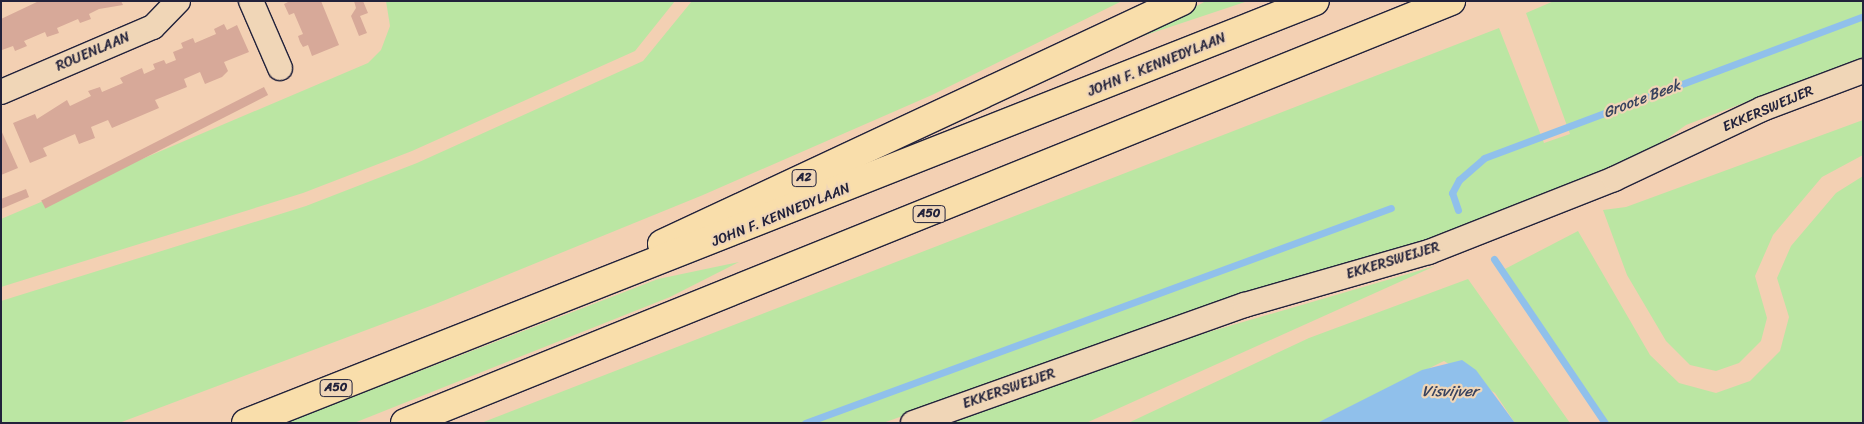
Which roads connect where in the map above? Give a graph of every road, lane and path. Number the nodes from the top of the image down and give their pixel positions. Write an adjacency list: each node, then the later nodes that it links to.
1 (178, 1): 8 (street, ROUENLAAN)
2 (251, 1): 6 (street)
3 (1182, 1): 9 (highway, A2)
4 (1315, 1): 9 (highway, JOHN F. KENNEDYLAAN / A50)
5 (1451, 1): 11 (highway, A50)
6 (280, 68)
7 (1863, 72): 12 (street, EKKERSWEIJER)
8 (1, 92)
9 (426, 354): 10 (highway, JOHN F. KENNEDYLAAN / A50)
10 (246, 423)
11 (405, 423)
12 (913, 423)

